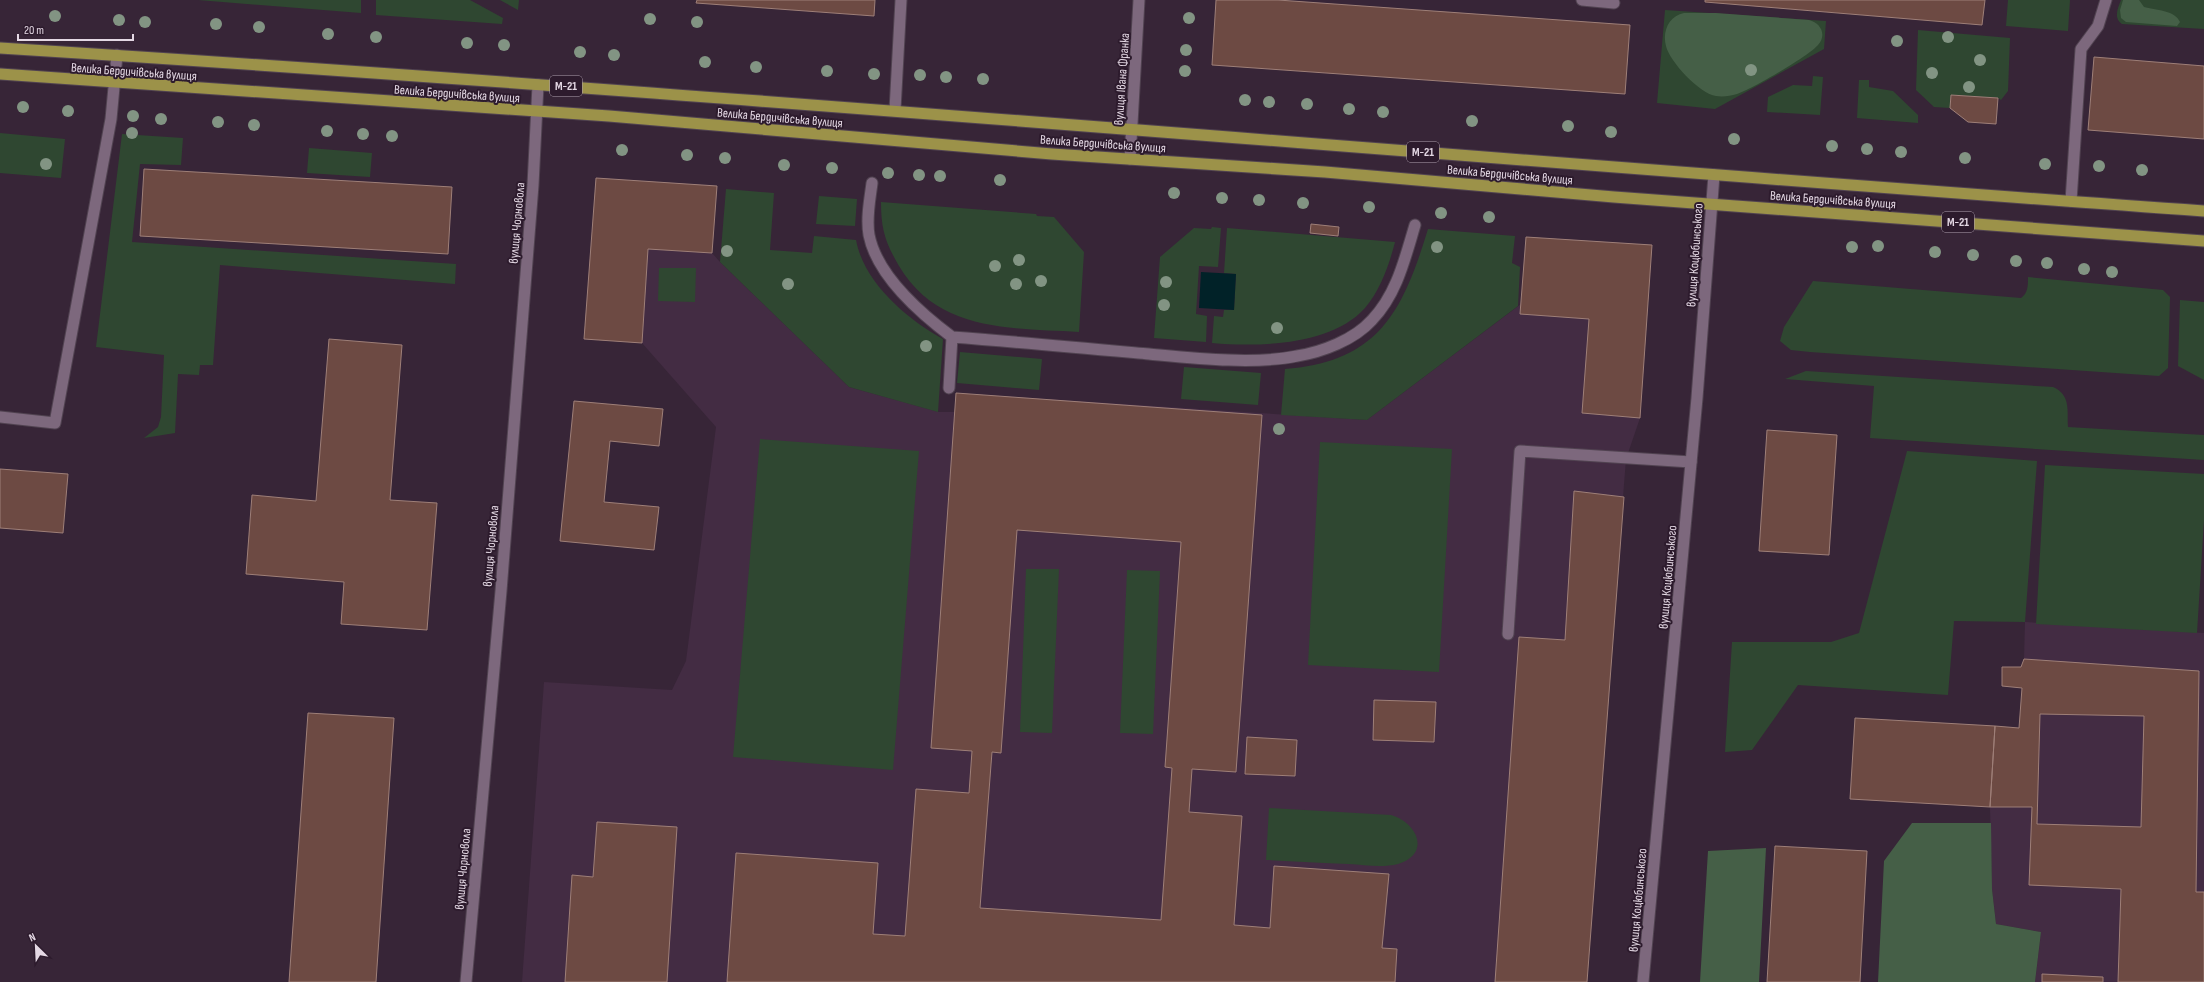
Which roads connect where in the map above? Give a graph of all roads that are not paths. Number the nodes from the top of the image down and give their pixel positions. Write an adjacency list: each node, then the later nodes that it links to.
1 (901, 0): 11 (street)
2 (1139, 0): 13 (street, вулиця Івана Франка)
3 (1582, 0): 5 (street)
4 (2106, 0): 17 (street)
5 (1614, 3)
6 (0, 48): 7 (highway, Велика Бердичівська вулиця / М-21)
7 (117, 55): 9 (street); 10 (highway, Велика Бердичівська вулиця / М-21)
8 (0, 74): 9 (highway, Велика Бердичівська вулиця / М-21)
9 (114, 84): 12 (highway, Велика Бердичівська вулиця / М-21); 24 (street)
10 (538, 85): 11 (highway, Велика Бердичівська вулиця / М-21); 12 (street, вулиця Чорновола)
11 (895, 110): 13 (highway, Велика Бердичівська вулиця / М-21)
12 (537, 112): 14 (highway, Велика Бердичівська вулиця / М-21); 27 (street, вулиця Чорновола)
13 (1132, 128): 14 (street, вулиця Івана Франка); 15 (highway, Велика Бердичівська вулиця / М-21)
14 (1130, 159): 18 (highway, Велика Бердичівська вулиця / М-21)
15 (1714, 175): 17 (highway, Велика Бердичівська вулиця / М-21); 18 (street, вулиця Коцюбинського)
16 (872, 183): 22 (street)
17 (2071, 201): 19 (highway, Велика Бердичівська вулиця / М-21)
18 (1712, 204): 21 (highway, Велика Бердичівська вулиця / М-21); 25 (street, вулиця Коцюбинського)
19 (2204, 211)
20 (1415, 224): 22 (street)
21 (2204, 241)
22 (952, 337): 23 (street)
23 (949, 388)
24 (0, 417)
25 (1691, 462): 26 (street); 28 (street, вулиця Коцюбинського)
26 (1508, 634)
27 (466, 982)
28 (1643, 982)

